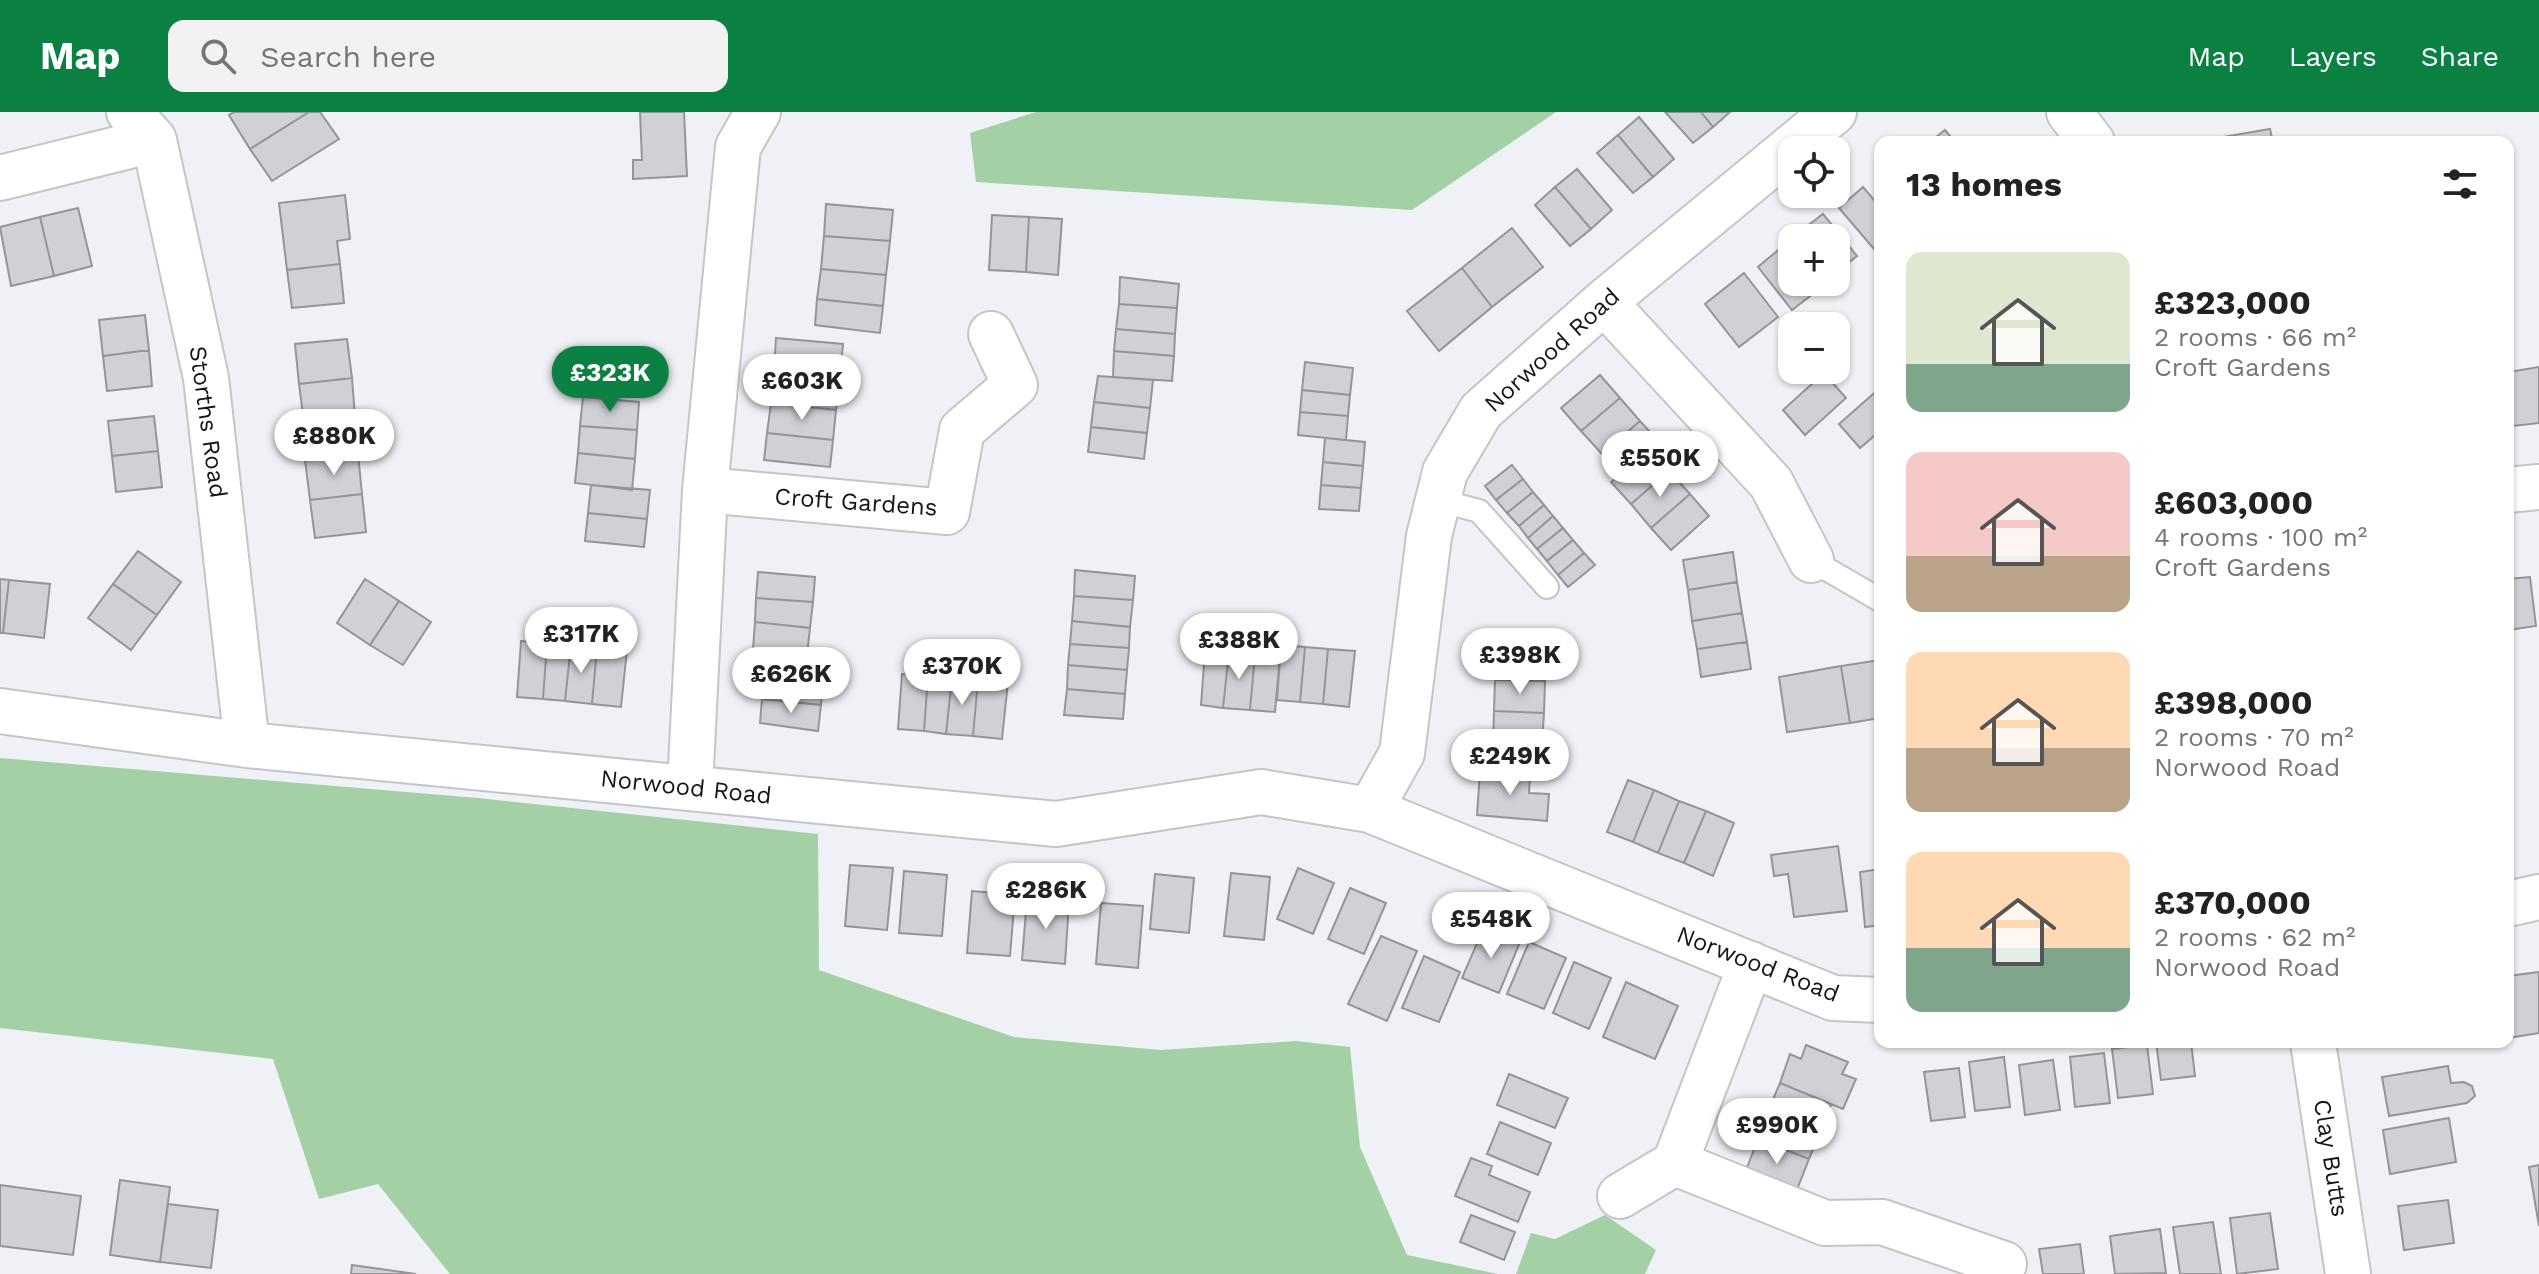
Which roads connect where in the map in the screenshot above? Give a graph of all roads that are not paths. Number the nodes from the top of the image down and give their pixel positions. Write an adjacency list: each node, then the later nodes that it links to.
1 (758, 112): 11 (street)
2 (1834, 112): 7 (street, Norwood Road)
3 (2069, 112): 5 (street)
4 (142, 126): 6 (street); 17 (street, Storths Road)
5 (2087, 136)
6 (0, 178)
7 (1604, 302): 12 (street, Norwood Road); 13 (street)
8 (991, 334): 11 (street, Croft Gardens)
9 (2539, 487): 10 (street)
10 (2514, 489)
11 (705, 490): 18 (street)
12 (1438, 500): 14 (lane); 19 (street, Norwood Road)
13 (1811, 560): 15 (lane)
14 (1547, 587)
15 (1874, 597)
16 (0, 711): 17 (street, Norwood Road)
17 (247, 745): 18 (street, Norwood Road)
18 (690, 787): 19 (street, Norwood Road)
19 (1370, 810): 22 (street, Norwood Road)
20 (2539, 897): 21 (street)
21 (2514, 903)
22 (1751, 964): 23 (street, Norwood Road); 25 (street)
23 (1874, 1000)
24 (2314, 1048): 28 (street, Clay Butts)
25 (1675, 1163): 26 (street); 27 (street)
26 (1620, 1196)
27 (2004, 1264)
28 (2348, 1274)

